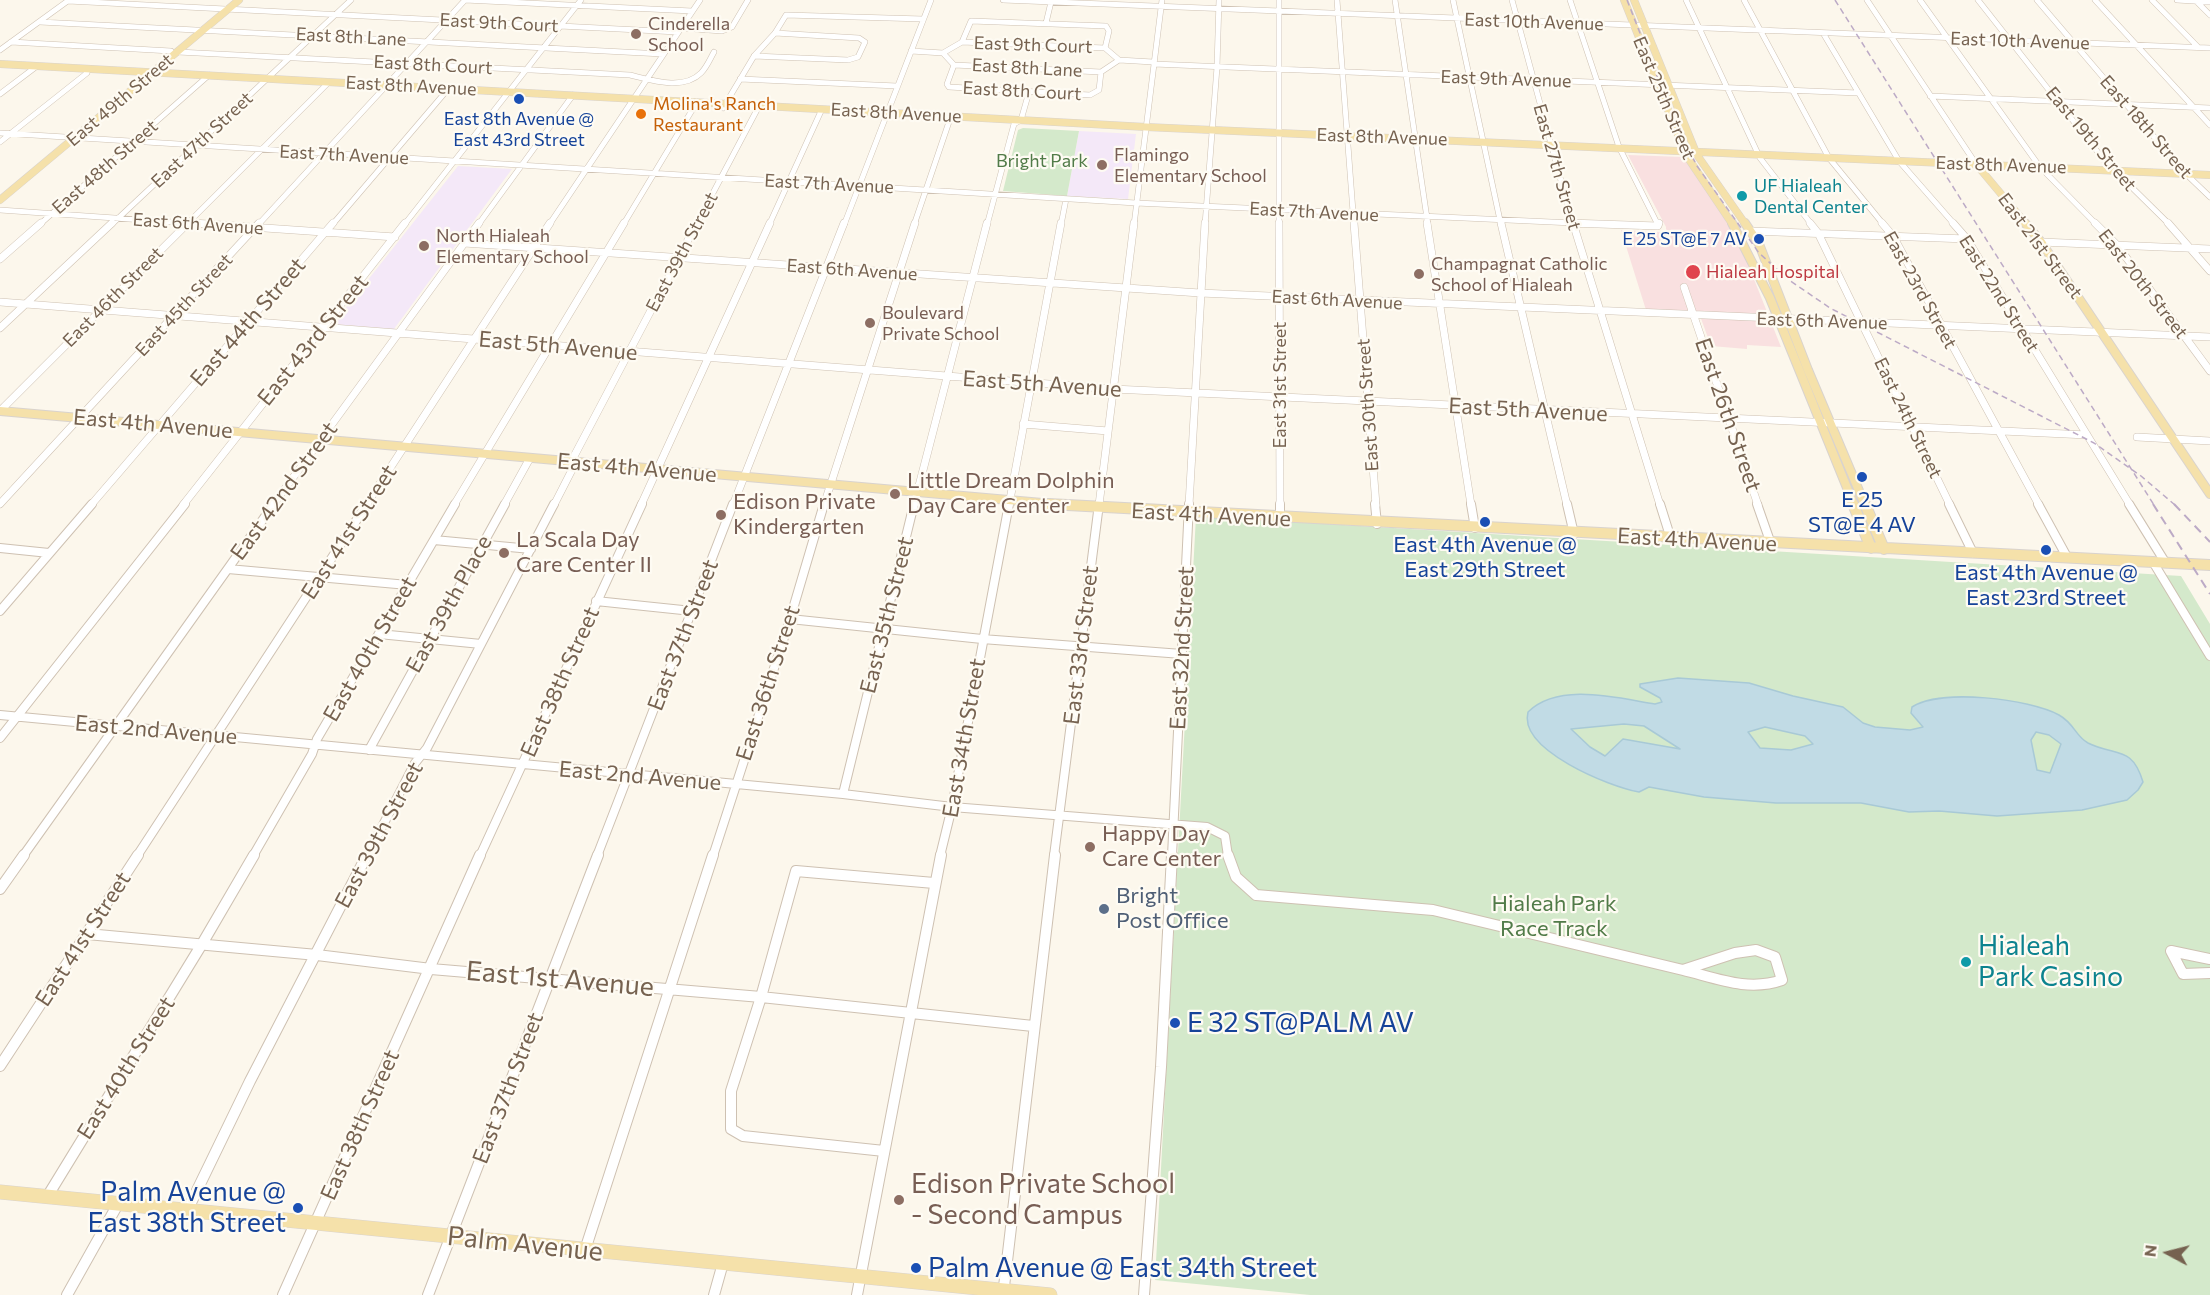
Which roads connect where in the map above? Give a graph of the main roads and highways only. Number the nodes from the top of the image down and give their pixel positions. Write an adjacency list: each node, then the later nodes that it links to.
1 (232, 0): 5 (main road, East 49th Street)
2 (239, 0): 5 (main road, East 49th Street)
3 (1624, 0): 11 (main road, East 25th Street)
4 (1634, 0): 12 (main road)
5 (225, 9): 9 (main road, East 49th Street)
6 (0, 64): 7 (main road, East 8th Avenue)
7 (34, 68): 8 (main road, East 8th Avenue); 9 (main road, East 8th Avenue); 9 (main road, East 8th Avenue)
8 (0, 69)
9 (147, 74): 10 (main road, East 49th Street); 11 (main road, East 8th Avenue)
10 (70, 137): 15 (main road, East 49th Street); 16 (main road, East 49th Street)
11 (1685, 152): 12 (main road, East 8th Avenue); 17 (main road, East 25th Street)
12 (1696, 153): 13 (main road, East 8th Avenue); 17 (main road)
13 (1976, 164): 14 (main road, East 8th Avenue); 19 (main road, East 21st Street)
14 (2210, 175)
15 (0, 193)
16 (0, 200)
17 (1783, 320): 20 (main road); 21 (main road)
18 (0, 411): 20 (main road, East 4th Avenue)
19 (2210, 494)
20 (1871, 548): 21 (main road, East 4th Avenue)
21 (1884, 549): 22 (main road, East 4th Avenue)
22 (2210, 565)
23 (0, 1192): 24 (main road, Palm Avenue)
24 (1004, 1293): 25 (main road, Palm Avenue)
25 (1050, 1295)

